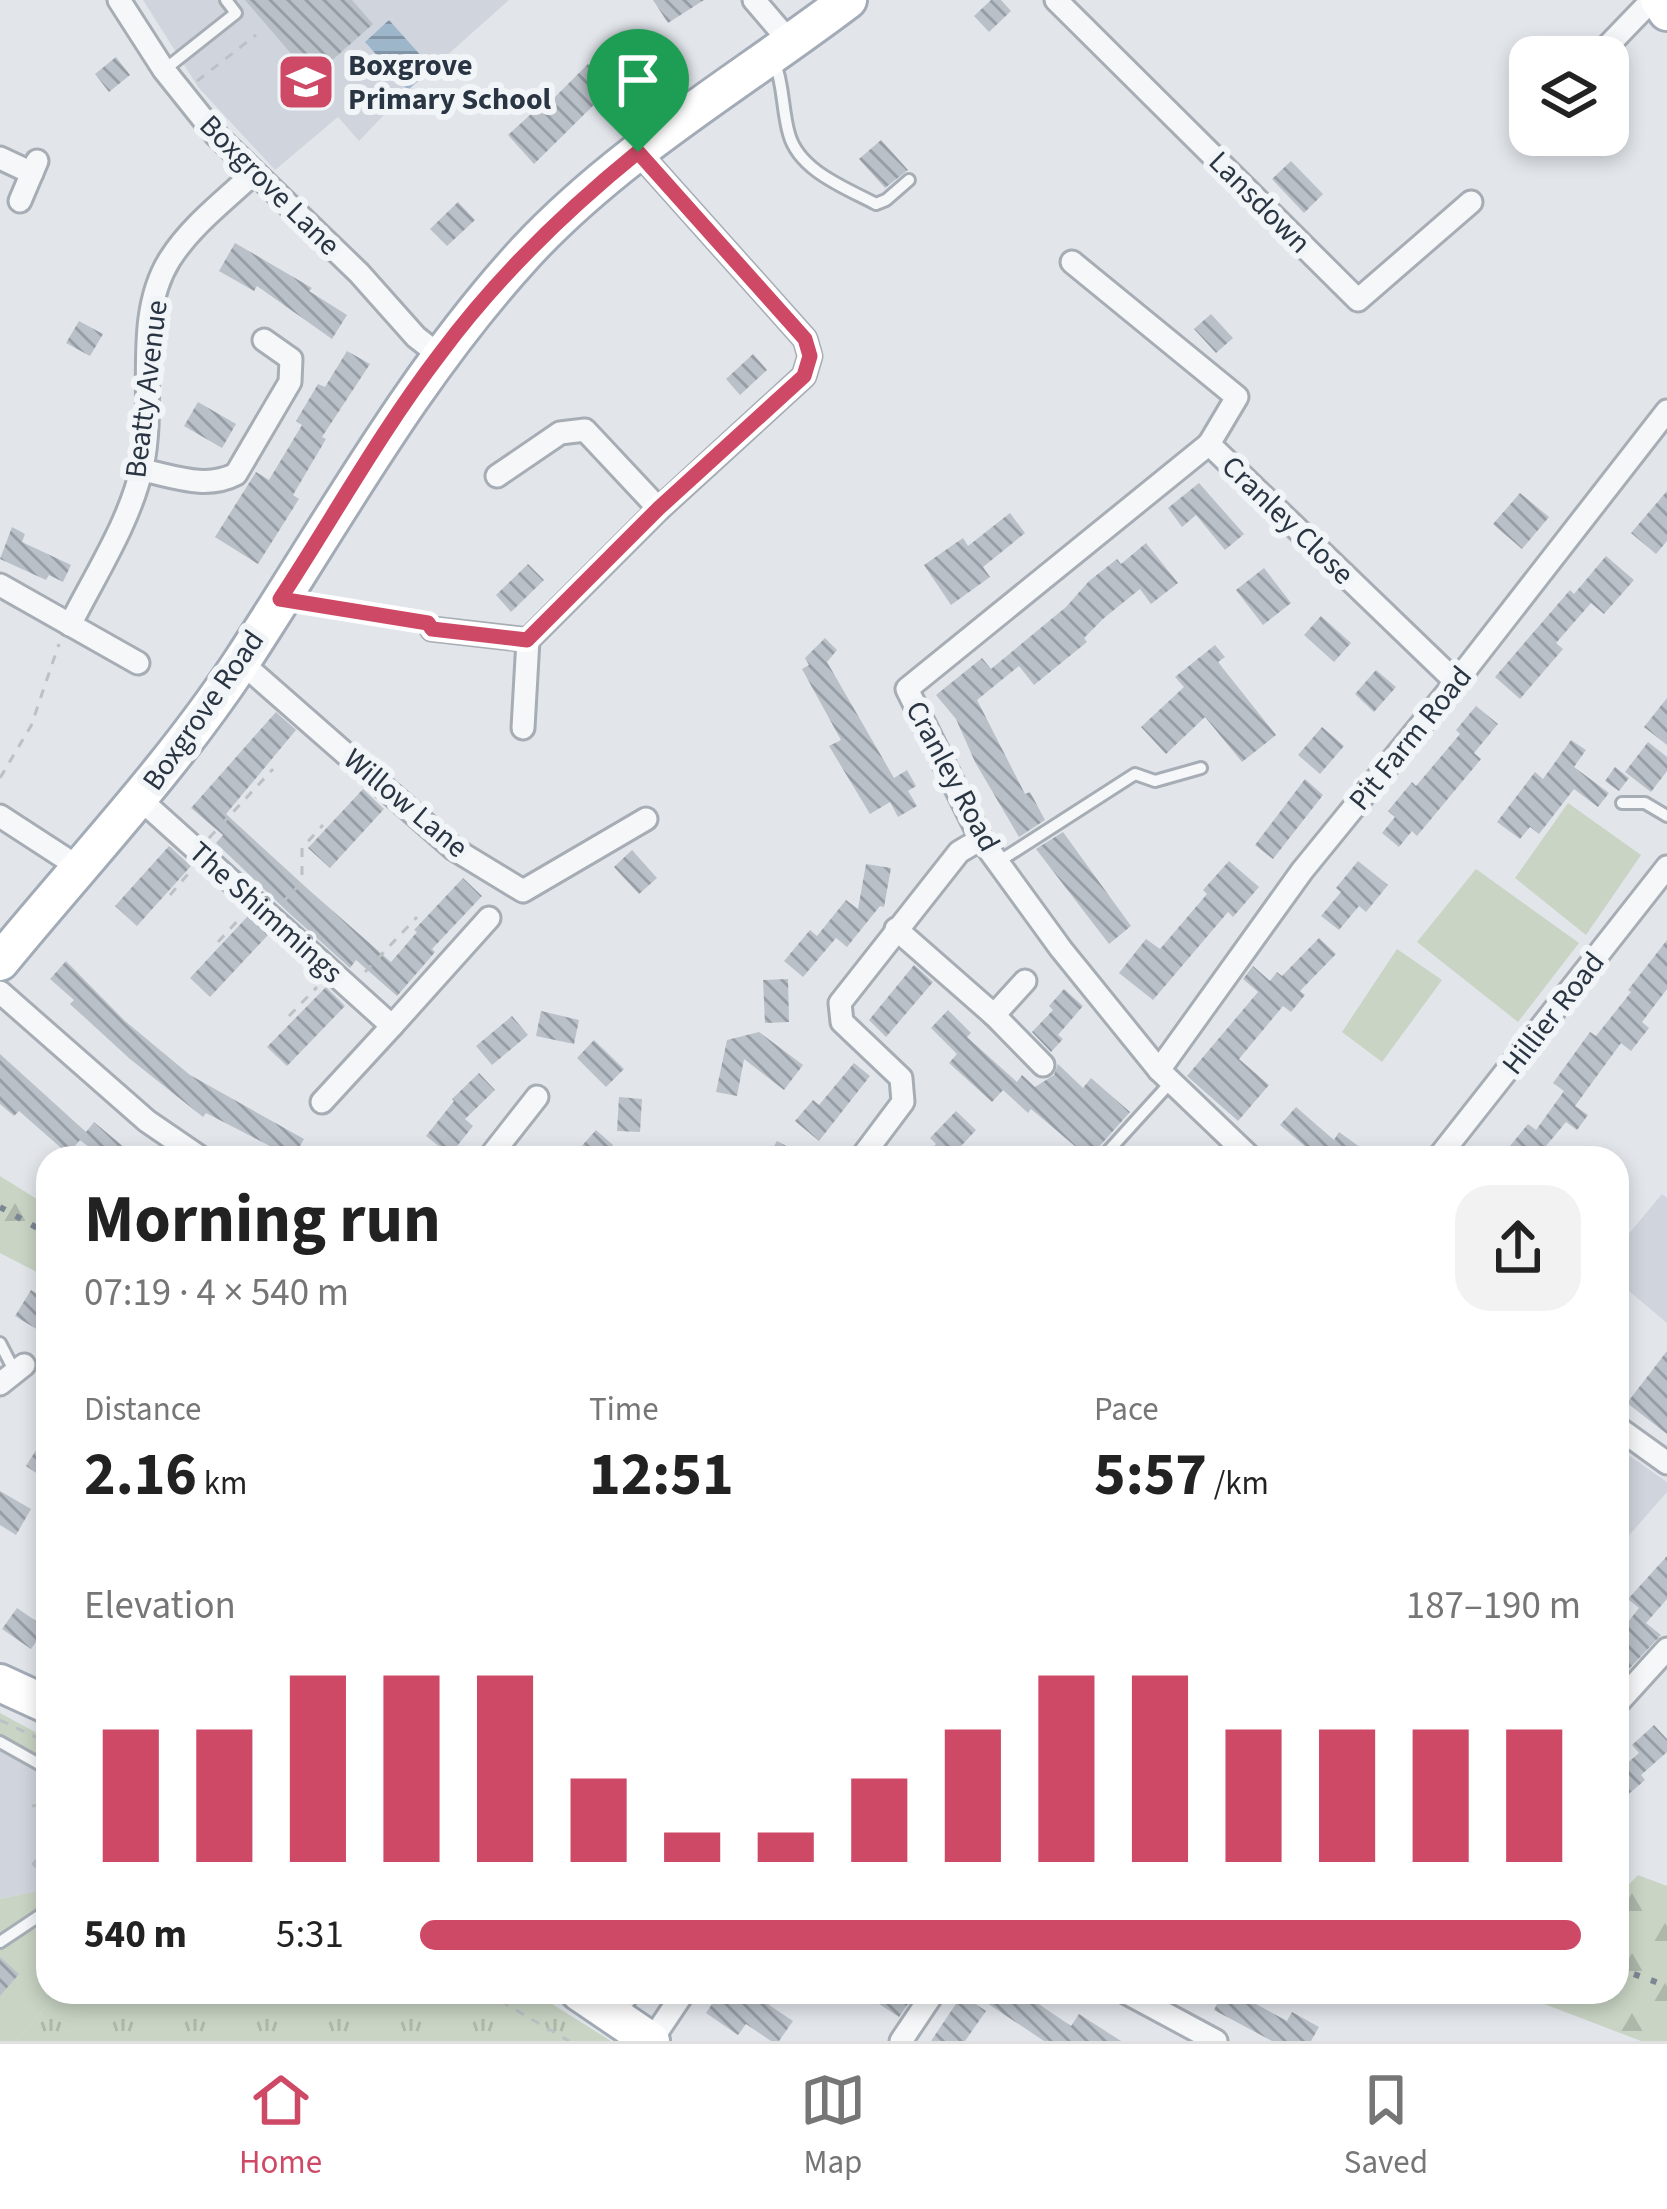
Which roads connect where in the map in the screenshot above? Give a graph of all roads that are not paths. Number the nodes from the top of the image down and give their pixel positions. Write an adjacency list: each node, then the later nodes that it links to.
1 (119, 0): 10 (street, Boxgrove Lane)
2 (226, 0): 10 (lane)
3 (754, 0): 9 (street)
4 (848, 0): 9 (main road, Boxgrove Road)
5 (1056, 0): 16 (street, Lansdown)
6 (1656, 0): 7 (main road); 8 (street)
7 (1667, 12)
8 (1619, 36)
9 (782, 50): 11 (main road, Boxgrove Road); 17 (lane)
10 (164, 70): 13 (street, Boxgrove Lane)
11 (638, 152): 21 (main road, Boxgrove Road); 26 (street)
12 (0, 158): 15 (street)
13 (253, 174): 21 (street, Boxgrove Lane); 24 (street, Beatty Avenue)
14 (909, 180): 17 (lane)
15 (20, 201)
16 (1471, 202)
17 (876, 204): 18 (lane)
18 (864, 216)
19 (1072, 262): 23 (street, Cranley Close)
20 (265, 340): 24 (street)
21 (439, 355): 31 (main road, Boxgrove Road)
22 (1667, 411): 33 (street, Pit Farm Road)
23 (1210, 443): 33 (street, Cranley Close); 41 (street, Cranley Road)
24 (142, 470): 28 (street, Beatty Avenue)
25 (497, 476): 26 (street)
26 (659, 508): 30 (street)
27 (0, 585): 28 (street)
28 (70, 625): 32 (street)
29 (432, 629): 30 (street)
30 (527, 640): 34 (street)
31 (241, 662): 36 (main road, Boxgrove Road); 40 (street, Willow Lane)
32 (138, 663)
33 (1456, 682): 53 (street, Pit Farm Road)
34 (523, 728)
35 (1201, 768): 42 (lane)
36 (140, 799): 44 (main road, Boxgrove Road); 51 (street, The Shimmings)
37 (1622, 802): 39 (lane)
38 (0, 816): 44 (street)
39 (1667, 816)
40 (646, 819)
41 (981, 839): 42 (street, Cranley Road); 46 (street)
42 (998, 862): 53 (street, Cranley Road)
43 (1667, 867): 61 (street, Hillier Road)
44 (80, 868): 47 (main road, Boxgrove Road)
45 (489, 918): 51 (street)
46 (896, 929): 50 (street); 58 (street)
47 (0, 962)
48 (1025, 981): 50 (street)
49 (0, 992): 56 (street)
50 (994, 1015): 52 (street)
51 (392, 1026): 55 (street)
52 (1043, 1065)
53 (1165, 1076): 59 (lane); 60 (street, Cranley Road)
54 (537, 1097): 57 (street)
55 (322, 1102)
56 (185, 1146)
57 (498, 1146)
58 (870, 1146)
59 (1111, 1146)
60 (1238, 1146)
61 (1447, 1146)
62 (0, 1343): 63 (lane)
63 (13, 1374)
64 (1629, 1436): 65 (street)
65 (1667, 1463)
66 (1667, 1649): 68 (street)
67 (0, 1683): 69 (main road)
68 (1629, 1691)
69 (36, 1699)
70 (0, 1742): 71 (lane)
71 (36, 1762)
72 (36, 1918): 73 (lane)
73 (0, 1942)
74 (676, 2004): 78 (street)
75 (926, 2004): 79 (street)
76 (1147, 2004): 80 (street)
77 (627, 2005): 78 (main road)
78 (651, 2041)
79 (902, 2041)
80 (1216, 2041)

